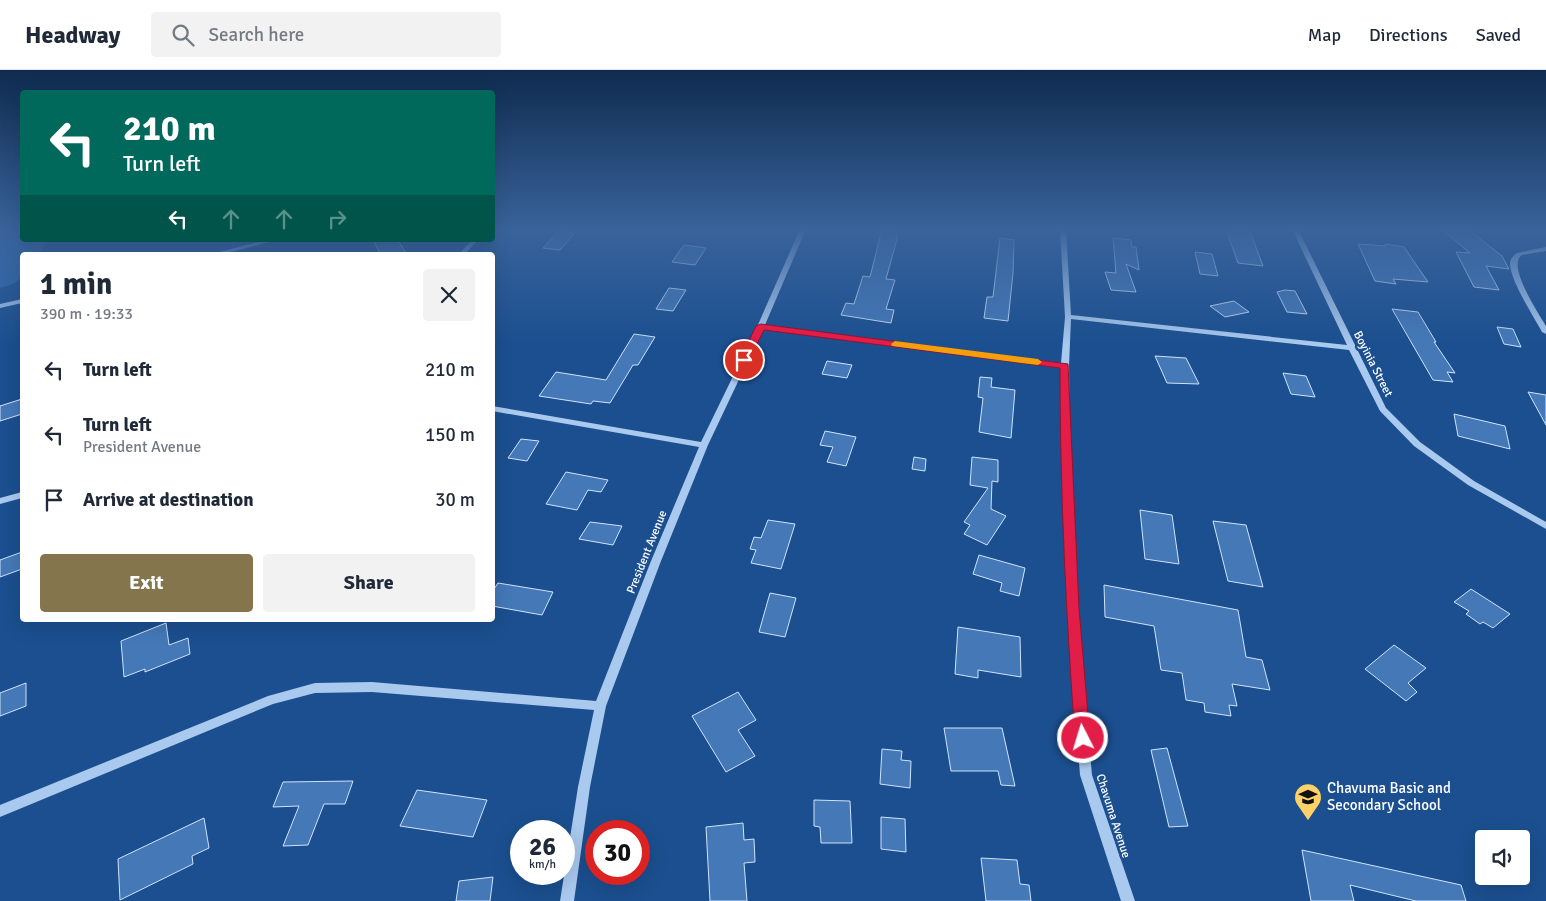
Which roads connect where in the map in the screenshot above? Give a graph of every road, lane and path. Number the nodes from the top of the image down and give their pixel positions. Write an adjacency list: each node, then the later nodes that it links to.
1 (786, 268): 8 (street, President Avenue)
2 (1065, 268): 7 (street, Chavuma Avenue)
3 (1314, 268): 10 (street, Boyinia Street)
4 (1515, 268): 9 (street)
5 (20, 301): 6 (street)
6 (0, 306)
7 (1068, 317): 10 (street); 11 (street, Chavuma Avenue)
8 (761, 326): 11 (street); 13 (street, President Avenue)
9 (1546, 332)
10 (1352, 348): 16 (street, Boyinia Street)
11 (1065, 366): 20 (street, Chavuma Avenue)
12 (495, 409): 13 (street)
13 (704, 445): 17 (street, President Avenue)
14 (20, 495): 15 (street)
15 (0, 501)
16 (1546, 526)
17 (600, 706): 18 (street); 19 (street, President Avenue)
18 (0, 811)
19 (567, 901)
20 (1128, 901)

